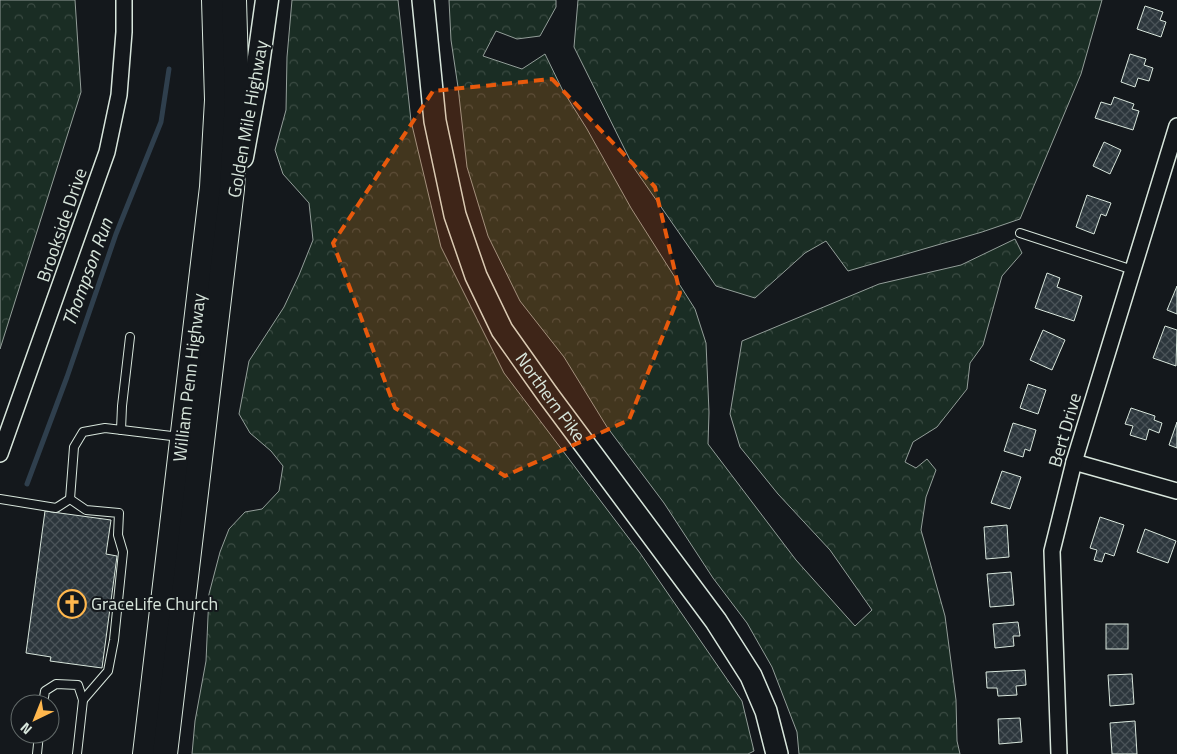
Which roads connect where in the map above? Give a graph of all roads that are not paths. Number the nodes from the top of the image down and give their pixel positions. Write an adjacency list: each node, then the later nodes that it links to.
1 (124, 0): 13 (street, Brookside Drive)
2 (214, 0): 12 (highway, William Penn Highway)
3 (234, 0): 8 (highway, William Penn Highway)
4 (267, 0): 8 (main road, Golden Mile Highway)
5 (423, 0): 23 (main road, Northern Pike)
6 (1177, 126): 9 (street, Bert Drive)
7 (1020, 233): 9 (lane)
8 (226, 237): 22 (highway, William Penn Highway)
9 (1133, 270): 14 (street, Bert Drive)
10 (130, 337): 11 (lane)
11 (121, 430): 12 (lane); 17 (lane)
12 (182, 437): 21 (highway, William Penn Highway)
13 (0, 454)
14 (1074, 462): 15 (street); 24 (street, Bert Drive)
15 (1177, 491)
16 (0, 499): 17 (lane)
17 (70, 499): 19 (lane)
18 (45, 694): 19 (lane)
19 (83, 700): 20 (lane)
20 (77, 754)
21 (145, 754)
22 (165, 754)
23 (777, 754)
24 (1059, 754)

